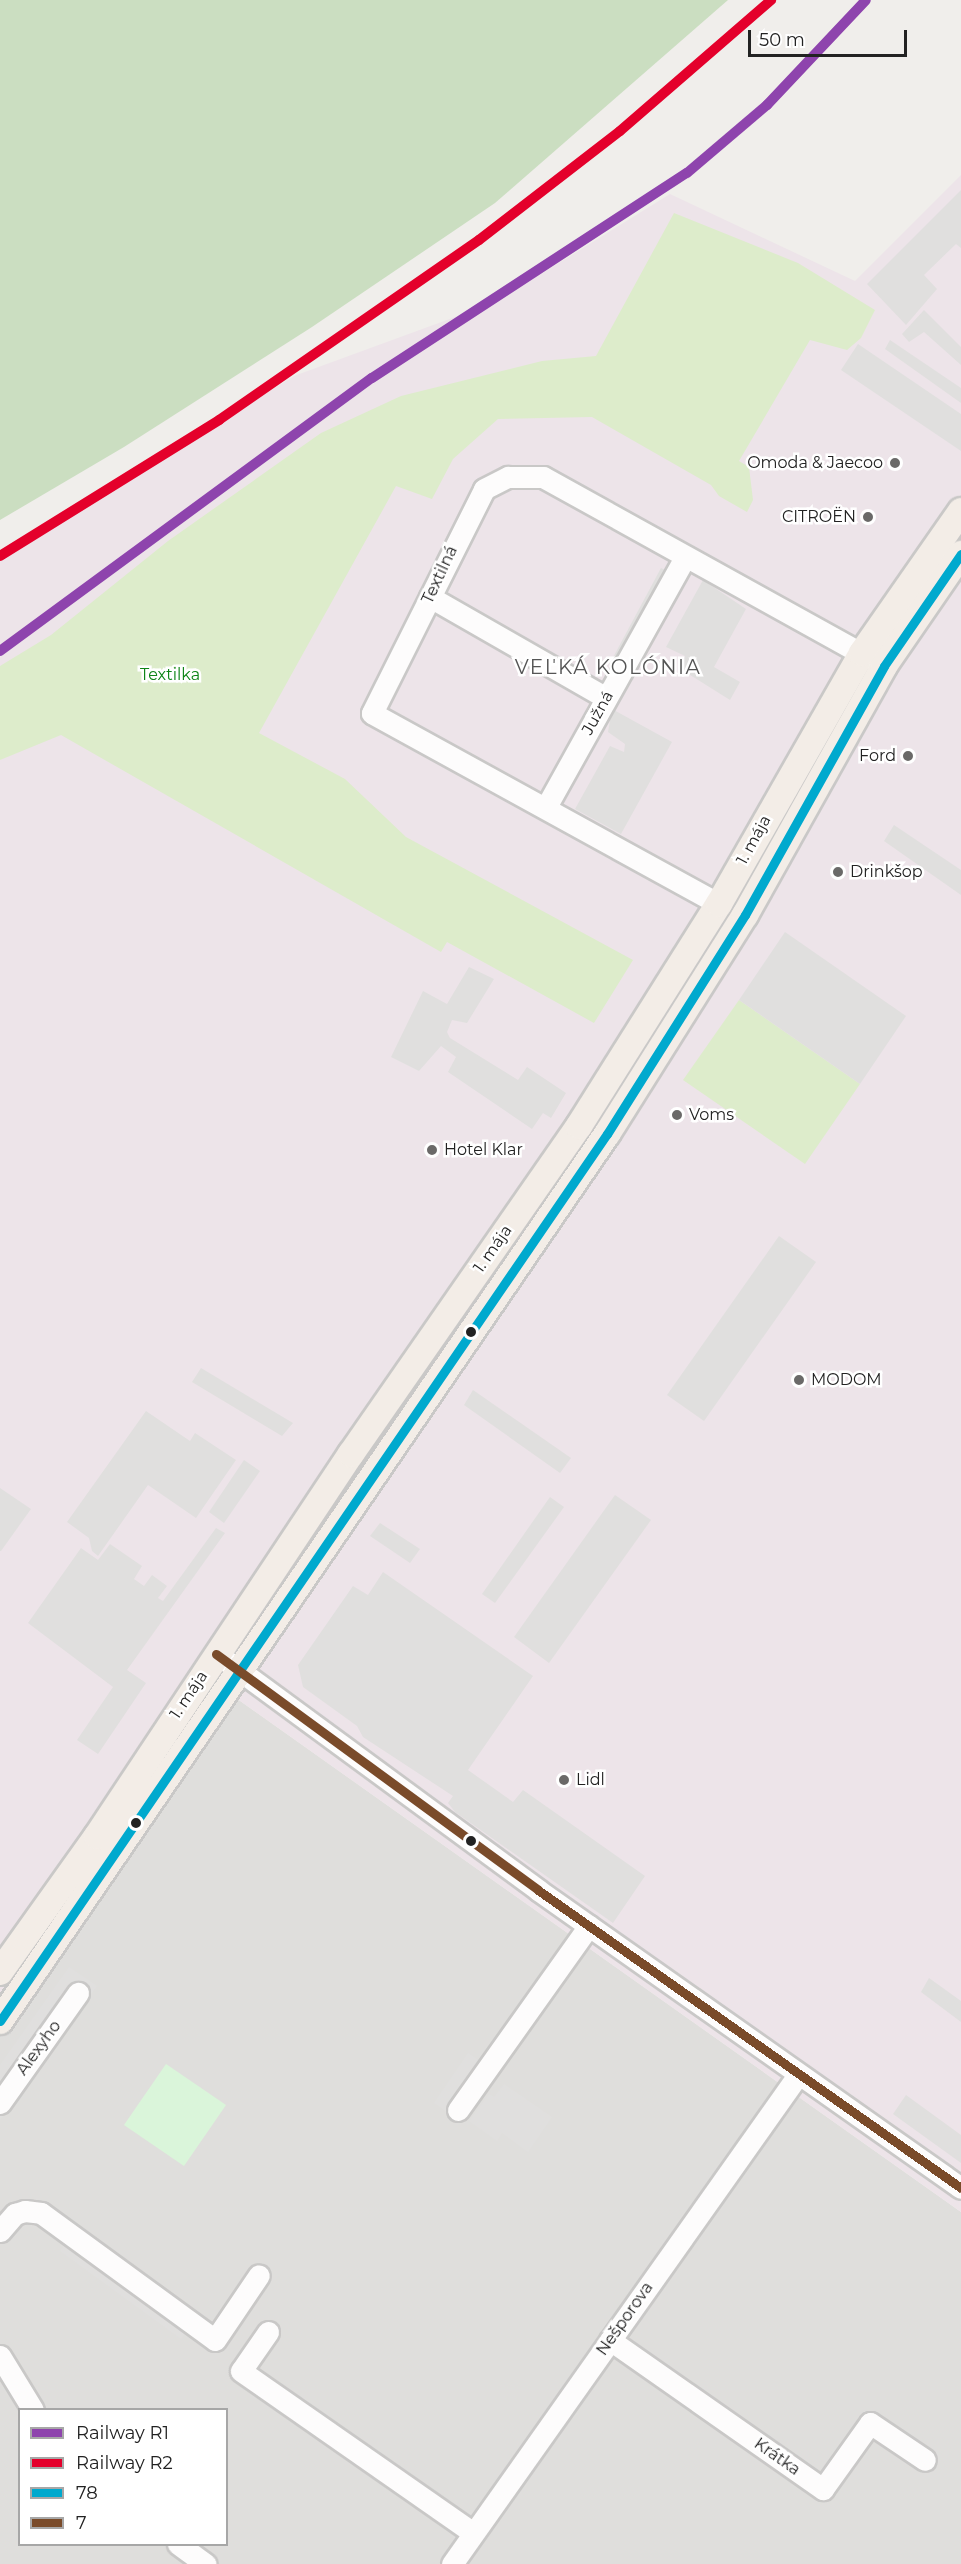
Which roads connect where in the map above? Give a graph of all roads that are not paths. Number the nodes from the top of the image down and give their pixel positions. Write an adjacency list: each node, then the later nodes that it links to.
1 (961, 512): 5 (main road, 1. mája)
2 (961, 554): 6 (main road, 1. mája)
3 (686, 557): 4 (street, Textilná); 5 (street, Textilná); 7 (street, Južná)
4 (430, 597): 7 (street); 8 (street, Textilná)
5 (861, 653): 6 (street, Textilná); 9 (main road, 1. mája)
6 (885, 666): 11 (main road, 1. mája)
7 (606, 698): 8 (street, Južná)
8 (546, 807): 9 (street, Textilná)
9 (719, 904): 10 (main road, 1. mája)
10 (216, 1654): 11 (street); 13 (main road, 1. mája)
11 (240, 1671): 12 (street); 15 (main road, 1. mája)
12 (589, 1926): 16 (street); 18 (street)
13 (0, 1972)
14 (78, 1993): 17 (street, Alexyho)
15 (0, 2021)
16 (798, 2075): 19 (street); 23 (street, Nešporova)
17 (0, 2103)
18 (458, 2110)
19 (961, 2188)
20 (0, 2230): 21 (street)
21 (259, 2275)
22 (268, 2332): 27 (street)
23 (610, 2340): 26 (street, Krátka); 27 (street, Nešporova)
24 (0, 2356): 25 (street)
25 (32, 2408)
26 (925, 2460)
27 (473, 2533): 30 (street, Nešporova)
28 (181, 2546): 29 (street)
29 (206, 2564)
30 (452, 2564)

